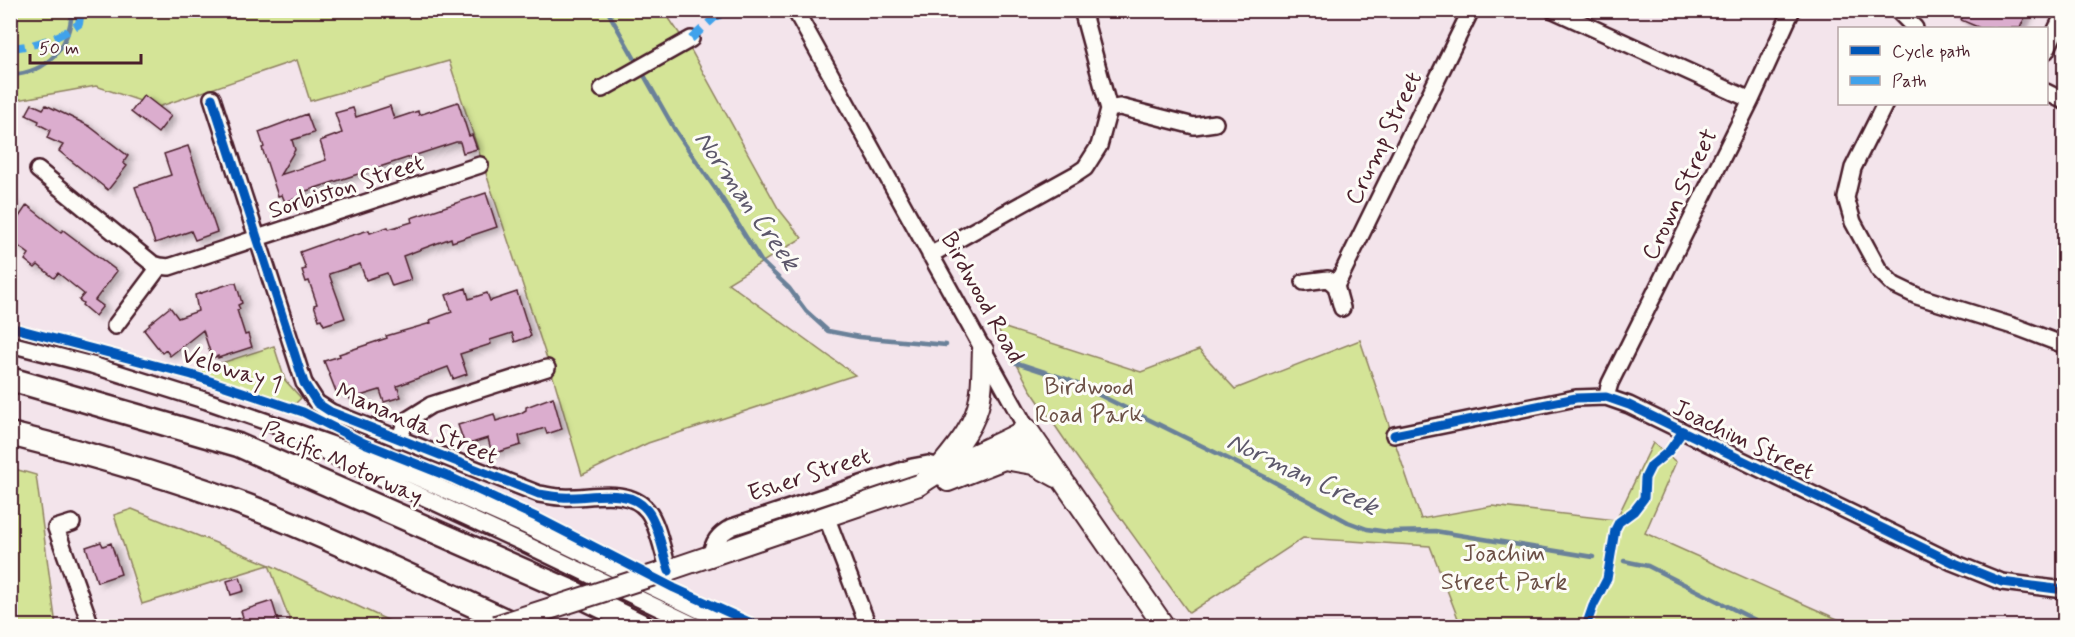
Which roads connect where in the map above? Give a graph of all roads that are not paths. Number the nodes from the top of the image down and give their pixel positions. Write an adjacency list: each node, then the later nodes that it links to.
1 (795, 10): 22 (street, Birdwood Road)
2 (1082, 10): 17 (street)
3 (1471, 10): 25 (street, Crump Street)
4 (1553, 10): 14 (street)
5 (1792, 10): 14 (street, Crown Street)
6 (1897, 10): 8 (street)
7 (2064, 13): 10 (street)
8 (1915, 27)
9 (692, 39): 11 (street)
10 (2048, 47)
11 (602, 89)
12 (2048, 93): 15 (street)
13 (212, 98): 21 (street, Mananda Street)
14 (1750, 100): 33 (street, Crown Street)
15 (2064, 101)
16 (1884, 105): 29 (street)
17 (1109, 109): 18 (street); 22 (street)
18 (1215, 123)
19 (480, 165): 21 (street, Sorbiston Street)
20 (38, 170): 23 (street)
21 (257, 239): 23 (street, Sorbiston Street); 38 (street, Mananda Street)
22 (930, 255): 30 (street, Birdwood Road)
23 (160, 266): 27 (street)
24 (1304, 282): 25 (street)
25 (1336, 286): 26 (street)
26 (1342, 308)
27 (115, 326)
28 (10, 344): 34 (street)
29 (2064, 345)
30 (983, 350): 36 (street, Birdwood Road); 40 (main road)
31 (547, 368): 38 (street)
32 (10, 379): 51 (highway, Pacific Motorway)
33 (1606, 397): 37 (street, Joachim Street); 47 (street, Joachim Street)
34 (207, 401): 52 (street); 53 (street)
35 (10, 434): 50 (highway)
36 (1031, 435): 39 (main road, Esher Street); 40 (main road, Esher Street); 41 (main road, Birdwood Road)
37 (1394, 435)
38 (398, 440): 46 (street, Mananda Street)
39 (1004, 459): 41 (main road); 42 (main road, Esher Street)
40 (938, 470): 42 (main road, Esher Street); 45 (street, Esher Street)
41 (1063, 482): 55 (main road, Birdwood Road)
42 (919, 485): 43 (main road, Esher Street)
43 (826, 516): 45 (main road, Esher Street); 54 (street)
44 (72, 523): 48 (street)
45 (710, 558): 46 (main road, Esher Street)
46 (664, 572): 49 (main road, Esher Street, bridge)
47 (2064, 590)
48 (91, 627)
49 (496, 627)
50 (518, 627)
51 (642, 627)
52 (696, 627)
53 (732, 627)
54 (868, 627)
55 (1164, 627)

